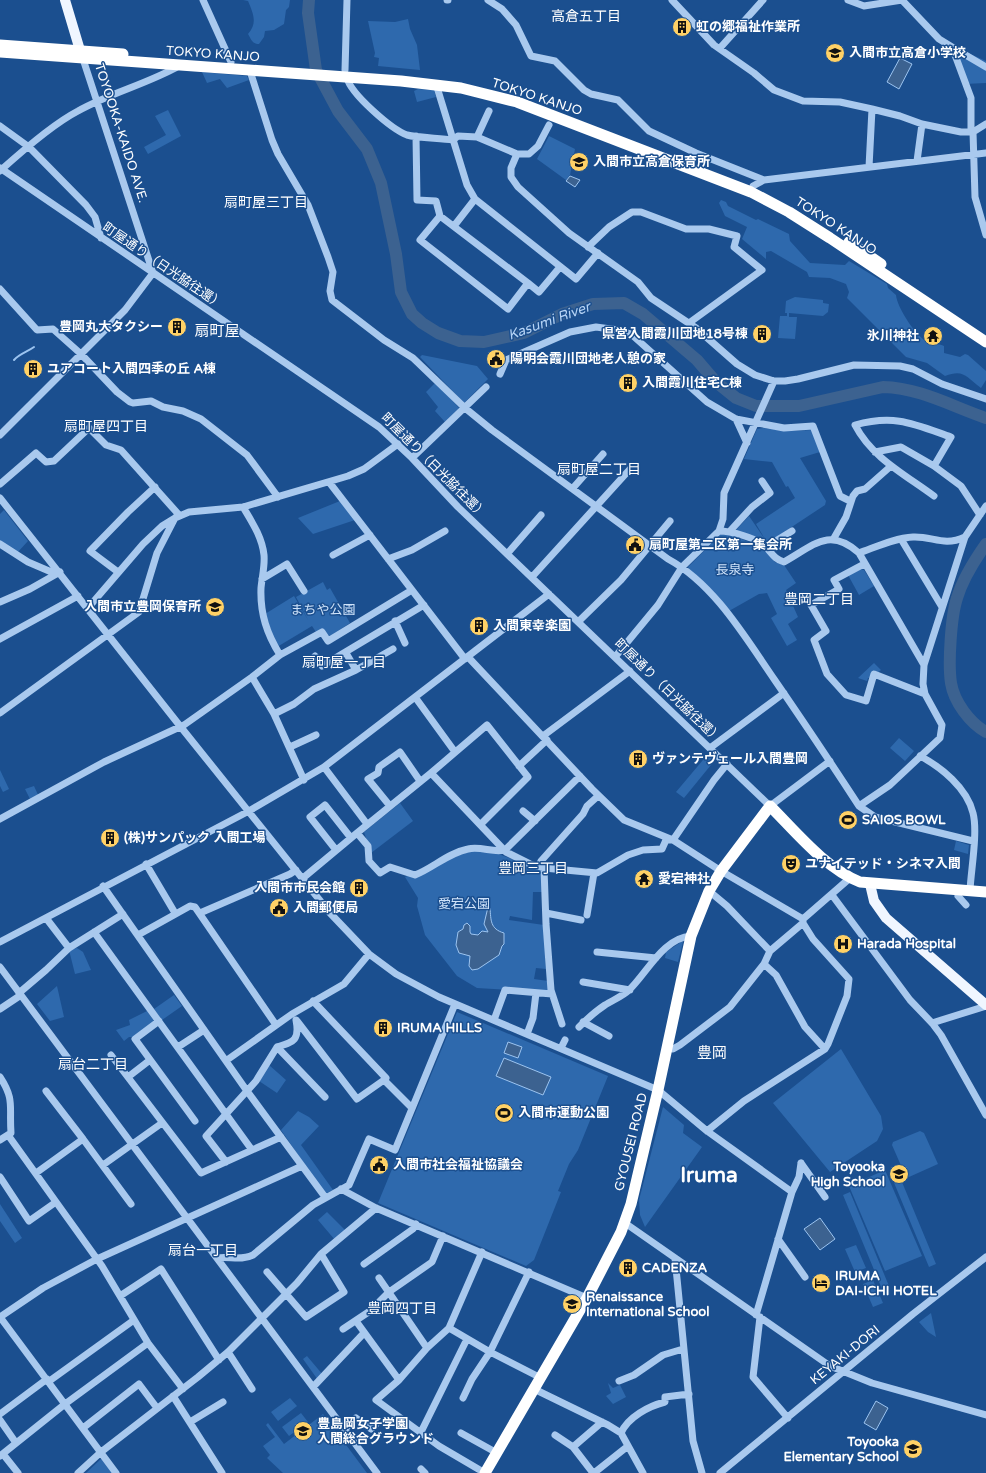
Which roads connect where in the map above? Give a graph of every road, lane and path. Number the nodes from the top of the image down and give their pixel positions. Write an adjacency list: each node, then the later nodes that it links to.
1 (65, 0): 12 (main road, TOYOOKA-KAIDO AVE.)
2 (203, 0): 13 (street)
3 (347, 0): 18 (street)
4 (488, 0): 38 (street)
5 (672, 0): 10 (street)
6 (762, 0): 10 (street)
7 (848, 0): 9 (street)
8 (0, 45): 12 (highway, TOKYO KANJO)
9 (952, 47): 15 (street); 27 (street)
10 (720, 48): 21 (street)
11 (0, 52): 12 (highway, TOKYO KANJO)
12 (82, 55): 13 (highway, TOKYO KANJO); 14 (highway, TOKYO KANJO); 20 (street, TOYOOKA-KAIDO AVE.)
13 (231, 62): 17 (highway, TOKYO KANJO)
14 (180, 65): 16 (highway, TOKYO KANJO); 20 (street)
15 (986, 67)
16 (250, 70): 17 (highway, TOKYO KANJO); 59 (street)
17 (298, 70): 18 (highway, TOKYO KANJO)
18 (346, 74): 19 (highway, TOKYO KANJO); 28 (street); 39 (highway, TOKYO KANJO)
19 (436, 84): 30 (street); 39 (highway, TOKYO KANJO)
20 (98, 102): 31 (street); 48 (street, TOYOOKA-KAIDO AVE.)
21 (872, 109): 24 (street); 36 (street)
22 (489, 111): 29 (street)
23 (549, 124): 33 (street)
24 (922, 124): 27 (street); 35 (street)
25 (986, 124): 27 (street)
26 (0, 126): 31 (street)
27 (973, 132): 34 (street)
28 (416, 136): 30 (street); 41 (street)
29 (477, 137): 30 (street); 33 (street)
30 (453, 140): 40 (street)
31 (29, 147): 37 (street); 44 (street)
32 (986, 153): 34 (street)
33 (517, 154): 45 (street)
34 (973, 155): 35 (street); 43 (street)
35 (917, 161): 36 (street)
36 (869, 167): 38 (street)
37 (1, 170): 44 (street, 町屋通り（日光脇往還）)
38 (764, 180): 39 (street)
39 (752, 189): 52 (highway, TOKYO KANJO); 53 (highway, TOKYO KANJO)
40 (475, 199): 42 (street); 47 (street)
41 (440, 216): 42 (street); 49 (street)
42 (454, 226): 49 (street)
43 (986, 235)
44 (101, 238): 48 (street, 町屋通り（日光脇往還）)
45 (588, 247): 46 (street); 51 (street)
46 (598, 253): 47 (street); 51 (street)
47 (560, 267): 49 (street)
48 (153, 273): 54 (street); 64 (street, 町屋通り（日光脇往還）)
49 (528, 283)
50 (0, 290): 54 (street)
51 (689, 323): 56 (street)
52 (986, 333)
53 (986, 342)
54 (81, 354): 62 (street); 77 (street)
55 (500, 374): 60 (street)
56 (773, 383): 58 (street); 61 (street)
57 (486, 388): 59 (street)
58 (986, 399)
59 (465, 408): 67 (street); 75 (street)
60 (736, 418): 61 (street); 63 (street)
61 (757, 422): 63 (street); 79 (street)
62 (0, 435)
63 (747, 443): 87 (street)
64 (398, 444): 67 (street, 町屋通り（日光脇往還）); 72 (street)
65 (875, 452): 68 (street); 69 (street); 69 (street)
66 (603, 454): 75 (street)
67 (412, 458): 99 (street, 町屋通り（日光脇往還）)
68 (891, 466): 76 (street); 79 (street)
69 (934, 466): 84 (street)
70 (631, 468): 80 (street)
71 (762, 481): 88 (street)
72 (329, 482): 77 (street); 91 (street)
73 (0, 484): 74 (street)
74 (155, 487): 85 (street); 104 (street)
75 (573, 488): 80 (street)
76 (934, 496)
77 (278, 497): 82 (street)
78 (0, 498): 105 (street)
79 (850, 501): 93 (street)
80 (597, 506): 96 (street); 107 (street)
81 (986, 506): 84 (street)
82 (243, 508): 85 (street); 106 (street)
83 (542, 515): 99 (street)
84 (980, 515): 92 (street)
85 (177, 517): 104 (street); 118 (street)
86 (670, 521): 96 (street)
87 (719, 531): 88 (street); 103 (street)
88 (730, 531): 97 (street)
89 (792, 531): 97 (street)
90 (445, 532): 101 (street)
91 (370, 535): 100 (street); 101 (street)
92 (965, 537): 94 (street); 114 (street)
93 (834, 538): 97 (street); 98 (street)
94 (901, 539): 98 (street); 114 (street)
95 (0, 544): 105 (street)
96 (650, 546): 103 (street); 117 (street)
97 (766, 547)
98 (859, 553): 102 (street)
99 (507, 554): 107 (street, 町屋通り（日光脇往還）)
100 (333, 555)
101 (388, 559): 108 (street)
102 (864, 564): 127 (street); 132 (street)
103 (682, 567): 125 (street); 131 (street)
104 (118, 572): 115 (street)
105 (58, 573): 111 (street); 112 (street)
106 (262, 578): 109 (street); 123 (street)
107 (532, 578): 110 (street, 町屋通り（日光脇往還）)
108 (412, 590): 113 (street); 123 (street)
109 (304, 591)
110 (549, 594): 117 (street, 町屋通り（日光脇往還）); 126 (street)
111 (78, 596): 115 (street); 119 (street)
112 (0, 602)
113 (424, 605): 116 (street); 126 (street)
114 (942, 607): 127 (street)
115 (88, 608): 118 (street)
116 (395, 621): 120 (street); 122 (street)
117 (578, 622): 125 (street, 町屋通り（日光脇往還）)
118 (108, 634): 134 (street); 136 (street)
119 (0, 639)
120 (405, 643)
121 (393, 649): 128 (street)
122 (346, 653): 124 (street); 128 (street)
123 (280, 655): 130 (street)
124 (315, 656)
125 (615, 657): 129 (street, 町屋通り（日光脇往還）)
126 (466, 658): 133 (street); 138 (street)
127 (924, 665): 132 (street)
128 (356, 670): 135 (street)
129 (630, 671): 138 (street); 140 (street, 町屋通り（日光脇往還）)
130 (252, 677): 135 (street); 136 (street)
131 (784, 693): 140 (street); 143 (street)
132 (925, 694): 142 (street)
133 (415, 697): 141 (street); 146 (street)
134 (0, 713)
135 (274, 714): 139 (street)
136 (180, 726): 155 (street); 157 (street)
137 (316, 735): 139 (street)
138 (545, 738): 145 (street); 148 (street)
139 (290, 747): 149 (street)
140 (710, 748): 144 (street, 町屋通り（日光脇往還）)
141 (455, 752): 145 (street); 147 (street)
142 (920, 756): 154 (street); 164 (street)
143 (830, 761): 153 (street); 154 (street)
144 (727, 764): 153 (street, 町屋通り（日光脇往還）); 163 (street)
145 (519, 766): 160 (street)
146 (324, 767): 149 (street); 159 (street)
147 (431, 773): 150 (street); 160 (street)
148 (580, 776): 151 (street); 158 (street)
149 (304, 780): 155 (street)
150 (420, 781): 152 (street); 152 (street)
151 (598, 796): 163 (street); 168 (street)
152 (390, 806): 159 (street)
153 (770, 806): 170 (highway, GYOUSEI ROAD); 173 (highway)
154 (859, 806): 164 (street)
155 (249, 811): 167 (street); 169 (street)
156 (524, 811): 158 (street)
157 (0, 819)
158 (535, 822): 166 (street)
159 (368, 824): 161 (street)
160 (481, 824): 166 (street)
161 (358, 833): 162 (street); 166 (street)
162 (351, 838): 165 (street); 165 (street)
163 (673, 840): 170 (street); 171 (street)
164 (973, 841): 176 (street)
165 (336, 850): 172 (street)
166 (505, 850): 168 (street)
167 (146, 864): 175 (street); 185 (street)
168 (542, 867): 171 (street); 183 (street)
169 (296, 870): 172 (street); 182 (street)
170 (721, 871): 177 (highway, GYOUSEI ROAD); 189 (street)
171 (594, 873): 186 (street)
172 (302, 878): 197 (street)
173 (850, 878): 174 (highway); 179 (street)
174 (870, 884): 176 (highway); 208 (main road)
175 (103, 886): 184 (street); 187 (street)
176 (970, 890): 178 (highway)
177 (709, 891): 192 (highway, GYOUSEI ROAD); 195 (street)
178 (986, 892)
179 (832, 895): 189 (street); 213 (street)
180 (958, 896): 181 (street)
181 (966, 905)
182 (200, 913): 185 (street); 215 (street)
183 (546, 913): 188 (street); 205 (street)
184 (123, 914): 190 (street); 191 (street)
185 (175, 914): 191 (street)
186 (587, 915)
187 (46, 918): 193 (street); 194 (street)
188 (581, 920)
189 (803, 921): 195 (street); 224 (street)
190 (94, 932): 194 (street); 212 (street)
191 (138, 935): 216 (street)
192 (691, 936): 198 (street); 223 (highway, GYOUSEI ROAD)
193 (0, 942)
194 (68, 948): 204 (street)
195 (770, 951): 199 (street)
196 (597, 952): 198 (street)
197 (369, 954): 206 (street); 207 (street)
198 (656, 958): 202 (street)
199 (764, 964): 223 (street); 224 (street)
200 (0, 967): 204 (street)
201 (583, 982): 202 (street)
202 (630, 990): 218 (street)
203 (536, 993): 205 (street); 211 (street); 217 (street)
204 (20, 994): 209 (street); 245 (street)
205 (552, 994): 214 (street)
206 (313, 1001): 210 (street); 230 (street)
207 (455, 1004): 211 (street); 235 (street)
208 (986, 1005): 213 (street)
209 (0, 1009)
210 (294, 1017): 215 (street); 221 (street); 230 (street)
211 (494, 1020): 217 (street)
212 (159, 1021): 220 (street); 226 (street)
213 (932, 1023): 237 (street)
214 (562, 1024)
215 (276, 1025): 227 (street)
216 (204, 1030): 220 (street); 227 (street)
217 (527, 1034): 222 (street)
218 (609, 1036)
219 (565, 1040): 222 (street)
220 (178, 1047): 236 (street)
221 (276, 1048): 233 (street); 234 (street)
222 (561, 1048): 231 (street)
223 (667, 1048): 231 (highway, GYOUSEI ROAD)
224 (825, 1049): 240 (street)
225 (111, 1055): 229 (street)
226 (150, 1060): 229 (street); 238 (street)
227 (227, 1060): 233 (street)
228 (0, 1076): 241 (street)
229 (128, 1077): 239 (street)
230 (384, 1080): 235 (street)
231 (658, 1090): 240 (street); 260 (highway, GYOUSEI ROAD)
232 (46, 1091): 243 (street)
233 (247, 1091): 236 (street); 242 (street)
234 (325, 1097)
235 (412, 1108): 252 (street)
236 (226, 1114): 246 (street); 247 (street)
237 (986, 1115)
238 (195, 1121)
239 (162, 1122): 245 (street); 247 (street)
240 (707, 1131): 253 (street)
241 (8, 1135): 244 (street); 250 (street)
242 (281, 1137): 246 (street); 249 (street)
243 (83, 1139): 248 (street); 250 (street)
244 (0, 1140)
245 (132, 1144): 248 (street); 259 (street)
246 (252, 1150): 247 (street)
247 (226, 1162)
248 (102, 1165): 257 (street)
249 (302, 1166): 254 (street); 259 (street)
250 (36, 1173): 256 (street)
251 (0, 1177): 256 (street)
252 (341, 1189): 254 (street); 258 (street)
253 (792, 1192): 255 (street); 263 (street)
254 (325, 1197): 267 (street)
255 (825, 1197)
256 (56, 1202): 269 (street)
257 (131, 1204)
258 (376, 1208): 261 (street); 265 (street)
259 (188, 1219): 267 (street); 269 (street)
260 (624, 1223): 268 (street); 278 (highway, GYOUSEI ROAD)
261 (416, 1224): 262 (street); 270 (street)
262 (443, 1236): 264 (street); 275 (street)
263 (778, 1239): 273 (street); 279 (street)
264 (482, 1252): 272 (street); 284 (street)
265 (321, 1254): 276 (street); 276 (street)
266 (986, 1256): 294 (street, KEYAKI-DORI)
267 (217, 1258): 281 (street)
268 (675, 1258): 279 (street); 290 (street)
269 (97, 1259): 277 (street); 280 (street)
270 (364, 1264)
271 (267, 1272): 276 (street)
272 (529, 1272): 278 (street); 292 (street)
273 (805, 1277)
274 (379, 1278): 275 (street)
275 (388, 1292): 283 (street); 289 (street)
276 (286, 1293): 281 (street)
277 (120, 1296): 282 (street); 293 (street)
278 (587, 1298): 295 (highway, GYOUSEI ROAD)
279 (758, 1316): 294 (street); 311 (street)
280 (0, 1317): 297 (street)
281 (262, 1317): 291 (street); 299 (street)
282 (134, 1320): 288 (street); 297 (street)
283 (356, 1320): 285 (street); 286 (street)
284 (449, 1328): 287 (street); 289 (street)
285 (342, 1329)
286 (364, 1333): 296 (street); 299 (street)
287 (466, 1339): 292 (street); 318 (street)
288 (148, 1343): 300 (street); 307 (street)
289 (427, 1348): 296 (street)
290 (683, 1349): 298 (street); 303 (street)
291 (228, 1352): 293 (street); 301 (street)
292 (490, 1352): 295 (street); 305 (street)
293 (219, 1360): 300 (street)
294 (844, 1372): 310 (street); 311 (street, KEYAKI-DORI)
295 (541, 1378): 302 (highway, GYOUSEI ROAD)
296 (399, 1380): 318 (street)
297 (48, 1381): 307 (street); 309 (street)
298 (619, 1381)
299 (314, 1387): 317 (street)
300 (183, 1389): 304 (street)
301 (252, 1389)
302 (534, 1389): 314 (street); 326 (highway, GYOUSEI ROAD)
303 (689, 1394): 320 (street); 336 (street)
304 (173, 1396): 308 (street); 313 (street)
305 (463, 1398)
306 (223, 1402): 313 (street)
307 (65, 1404): 316 (street); 322 (street)
308 (158, 1408): 316 (street); 325 (street)
309 (0, 1414)
310 (986, 1415)
311 (788, 1418): 337 (street, KEYAKI-DORI)
312 (0, 1420): 322 (street)
313 (190, 1422): 331 (street)
314 (602, 1422): 320 (street); 324 (street)
315 (376, 1424): 317 (street)
316 (83, 1428): 325 (street)
317 (345, 1429): 332 (street)
318 (421, 1432): 333 (street)
319 (462, 1433): 326 (street)
320 (621, 1433): 323 (street)
321 (555, 1435): 324 (street)
322 (16, 1443): 327 (street)
323 (628, 1446): 334 (street); 335 (street)
324 (573, 1447): 334 (street)
325 (101, 1452): 329 (street); 330 (street)
326 (497, 1453): 333 (highway, GYOUSEI ROAD)
327 (1, 1455): 328 (street)
328 (18, 1473)
329 (78, 1473)
330 (116, 1473)
331 (222, 1473)
332 (377, 1473)
333 (485, 1473)
334 (594, 1473)
335 (643, 1473)
336 (702, 1473)
337 (720, 1473)

